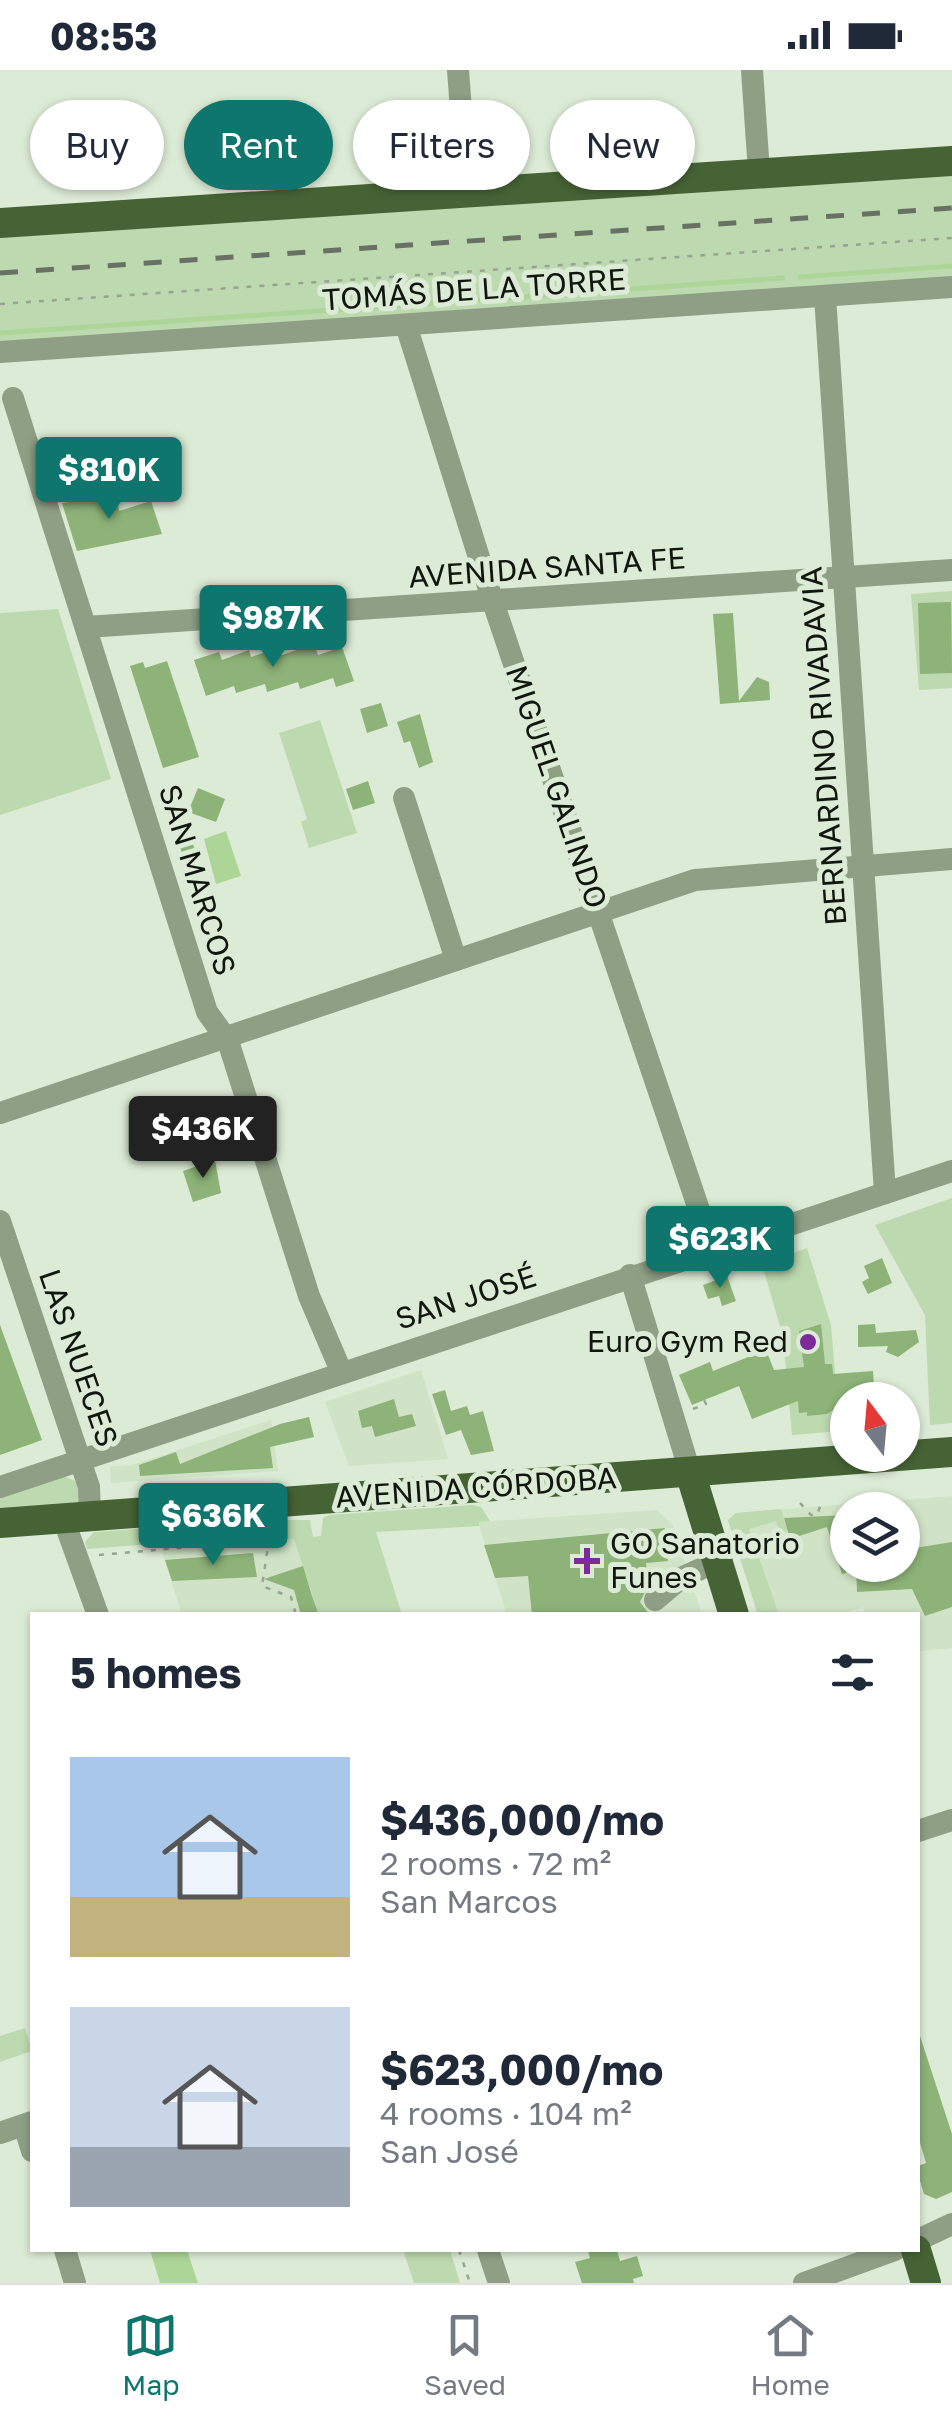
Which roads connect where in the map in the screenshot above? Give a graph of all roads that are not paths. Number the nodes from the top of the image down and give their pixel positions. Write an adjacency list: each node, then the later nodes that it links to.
1 (458, 70): 5 (street)
2 (752, 70): 4 (street)
3 (952, 161): 4 (main road)
4 (759, 172): 5 (main road)
5 (467, 192): 6 (main road)
6 (0, 223)
7 (952, 287): 8 (street, TOMÁS DE LA TORRE)
8 (825, 296): 9 (street, TOMÁS DE LA TORRE); 13 (street, BERNARDINO RIVADAVIA)
9 (406, 325): 10 (street, TOMÁS DE LA TORRE); 14 (street, MIGUEL GALINDO)
10 (0, 352)
11 (13, 398): 15 (street, SAN MARCOS)
12 (952, 570): 13 (street, AVENIDA SANTA FE)
13 (843, 578): 14 (street, AVENIDA SANTA FE); 18 (street, BERNARDINO RIVADAVIA)
14 (493, 602): 15 (street, AVENIDA SANTA FE); 19 (street, MIGUEL GALINDO)
15 (86, 627): 21 (street, SAN MARCOS)
16 (404, 798): 20 (street)
17 (952, 859): 18 (street)
18 (862, 866): 19 (street); 24 (street, BERNARDINO RIVADAVIA)
19 (598, 912): 20 (street); 26 (street, MIGUEL GALINDO)
20 (456, 960): 21 (street)
21 (222, 1038): 22 (street); 28 (street, SAN MARCOS)
22 (0, 1112)
23 (952, 1172): 24 (street, SAN JOSÉ)
24 (885, 1193): 26 (street, SAN JOSÉ)
25 (0, 1221): 30 (street, LAS NUECES)
26 (712, 1248): 27 (street, SAN JOSÉ)
27 (630, 1276): 28 (street, SAN JOSÉ); 31 (street)
28 (340, 1371): 30 (street, SAN JOSÉ)
29 (952, 1452): 31 (main road, AVENIDA CÓRDOBA)
30 (80, 1458): 32 (street, SAN JOSÉ); 33 (street, LAS NUECES)
31 (690, 1472): 33 (main road, AVENIDA CÓRDOBA); 35 (main road)
32 (0, 1487)
33 (77, 1517): 34 (main road, AVENIDA CÓRDOBA); 37 (street, LAS NUECES)
34 (0, 1523)
35 (718, 1561): 36 (street); 38 (main road)
36 (655, 1600)
37 (97, 1612)
38 (733, 1612)
39 (952, 1820): 40 (street)
40 (920, 1830)
41 (28, 2123): 42 (street)
42 (0, 2133)
43 (952, 2224): 44 (street)
44 (920, 2239)
45 (65, 2252): 49 (street)
46 (489, 2252): 50 (street)
47 (889, 2252): 51 (street)
48 (917, 2252): 52 (main road)
49 (75, 2283)
50 (500, 2283)
51 (804, 2283)
52 (926, 2283)

